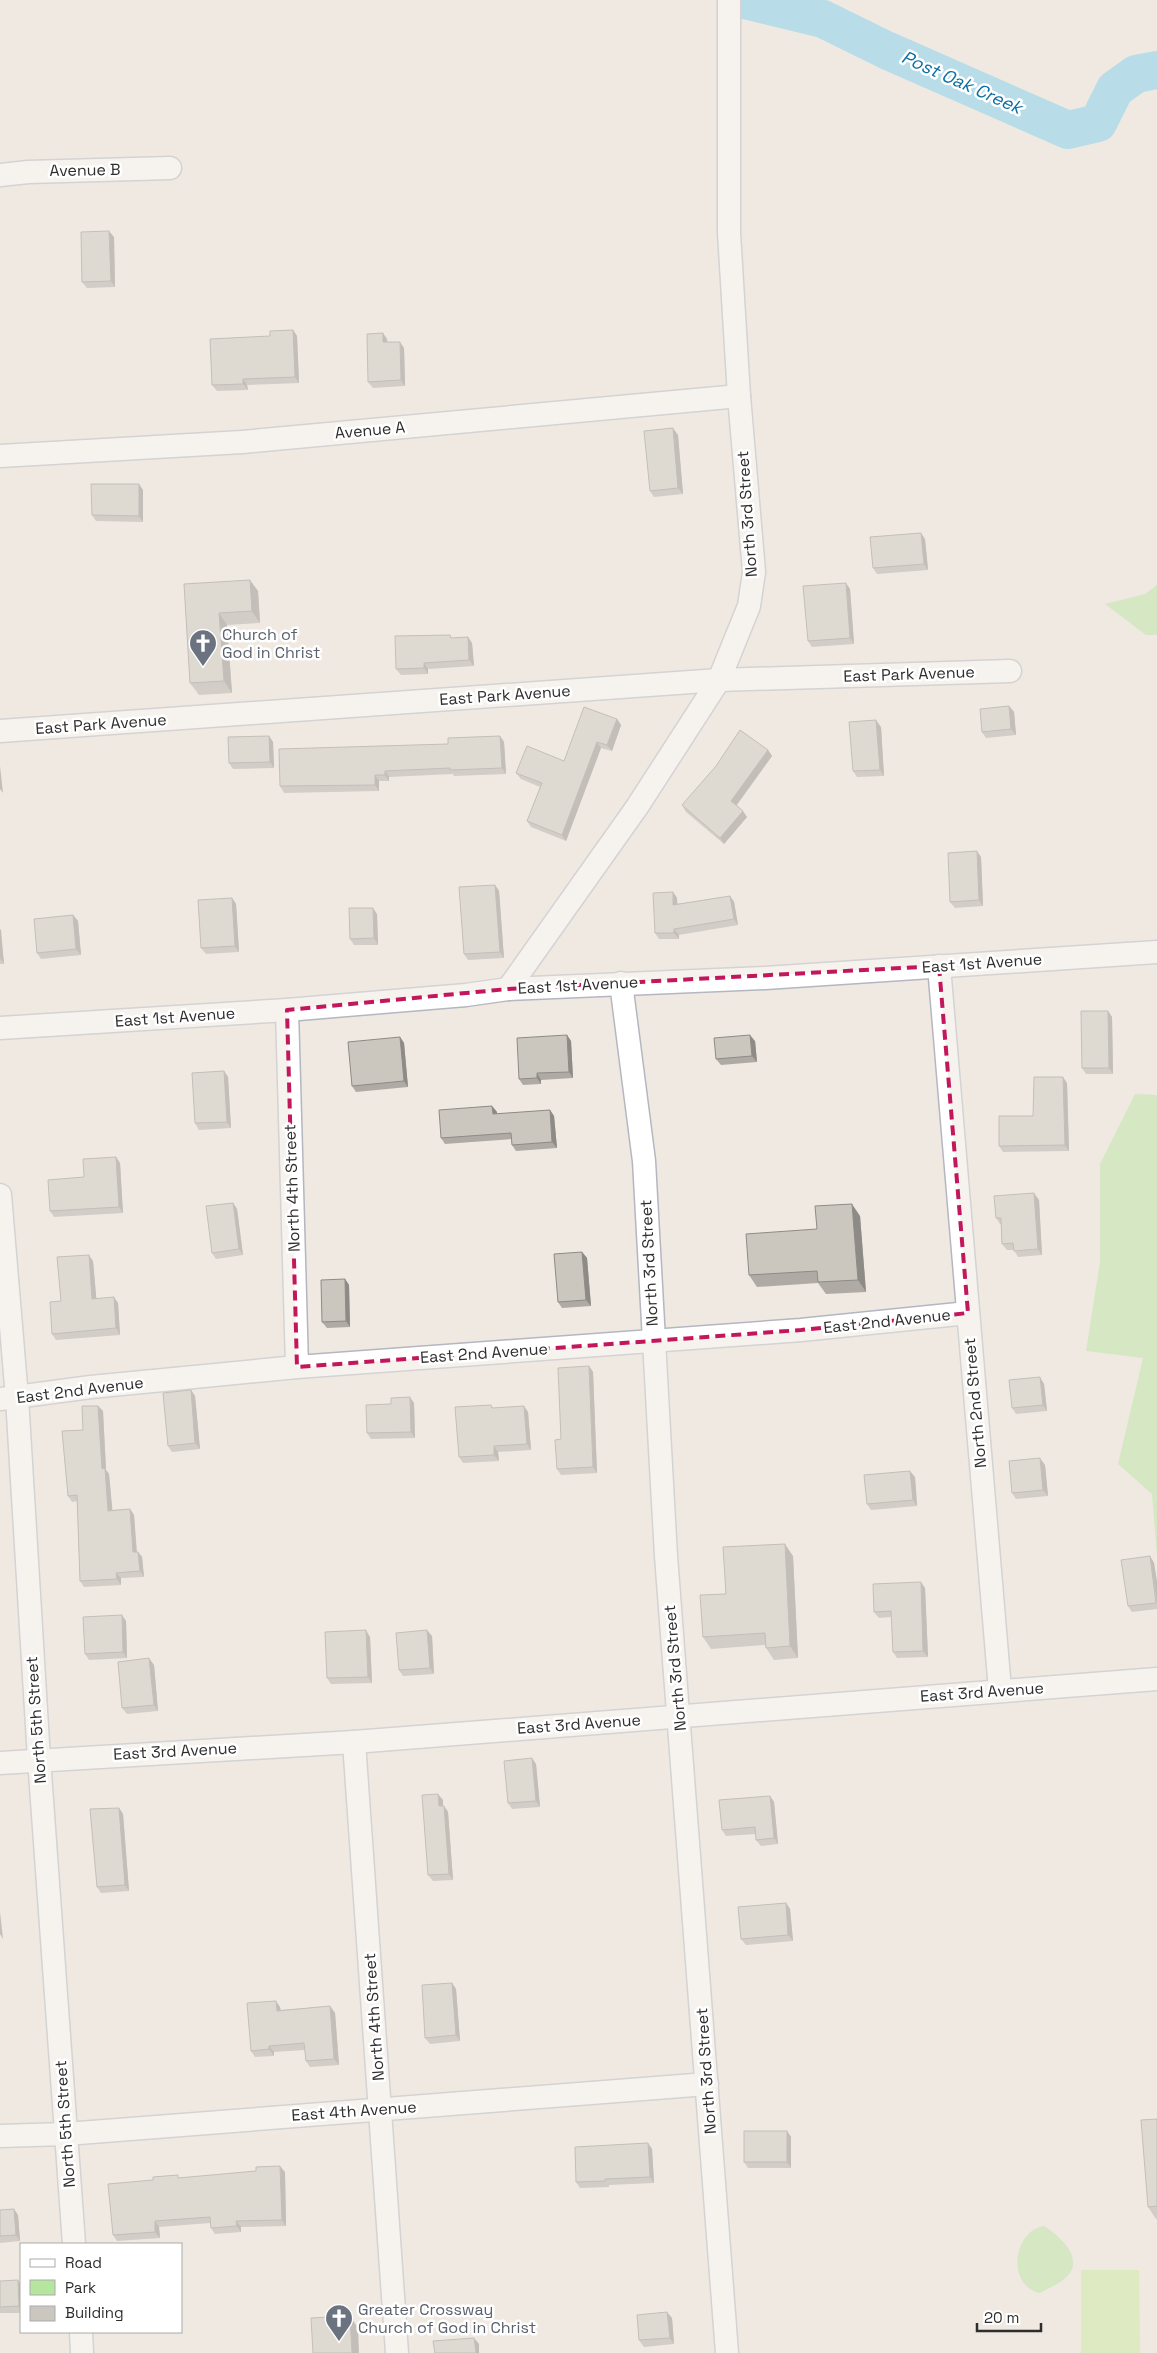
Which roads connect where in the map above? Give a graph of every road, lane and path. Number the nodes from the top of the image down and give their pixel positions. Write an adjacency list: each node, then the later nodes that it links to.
1 (729, 0): 4 (street, North 3rd Street)
2 (170, 168): 3 (street, Avenue B)
3 (0, 175)
4 (739, 396): 5 (street, Avenue A); 7 (street, North 3rd Street)
5 (0, 456)
6 (1010, 670): 7 (street, East Park Avenue)
7 (719, 680): 8 (street, East Park Avenue); 12 (street, North 3rd Street)
8 (0, 731)
9 (1157, 952): 10 (street, East 1st Avenue)
10 (940, 966): 11 (street, East 1st Avenue); 16 (street, North 2nd Street)
11 (621, 983): 12 (street, East 1st Avenue); 17 (street, North 3rd Street)
12 (508, 989): 13 (street, East 1st Avenue)
13 (287, 1010): 14 (street, East 1st Avenue); 18 (street, North 4th Street)
14 (0, 1028)
15 (0, 1195): 19 (street, North 5th Street)
16 (968, 1313): 17 (street, East 2nd Avenue); 21 (street, North 2nd Street)
17 (654, 1341): 18 (street, East 2nd Avenue); 22 (street, North 3rd Street)
18 (297, 1367): 19 (street, East 2nd Avenue)
19 (9, 1399): 24 (street, North 5th Street)
20 (1157, 1679): 21 (street, East 3rd Avenue)
21 (1000, 1690): 22 (street, East 3rd Avenue)
22 (678, 1716): 23 (street, East 3rd Avenue); 26 (street, North 3rd Street)
23 (354, 1742): 24 (street, East 3rd Avenue); 27 (street, North 4th Street)
24 (39, 1759): 25 (street, East 3rd Avenue); 28 (street, North 5th Street)
25 (0, 1763)
26 (707, 2084): 27 (street, East 4th Avenue); 34 (street, North 3rd Street)
27 (381, 2109): 28 (street, East 4th Avenue); 33 (street, North 4th Street)
28 (66, 2134): 29 (street, East 4th Avenue); 30 (street, North 5th Street)
29 (0, 2136)
30 (74, 2243)
31 (81, 2333): 32 (street)
32 (82, 2353)
33 (398, 2353)
34 (727, 2353)

